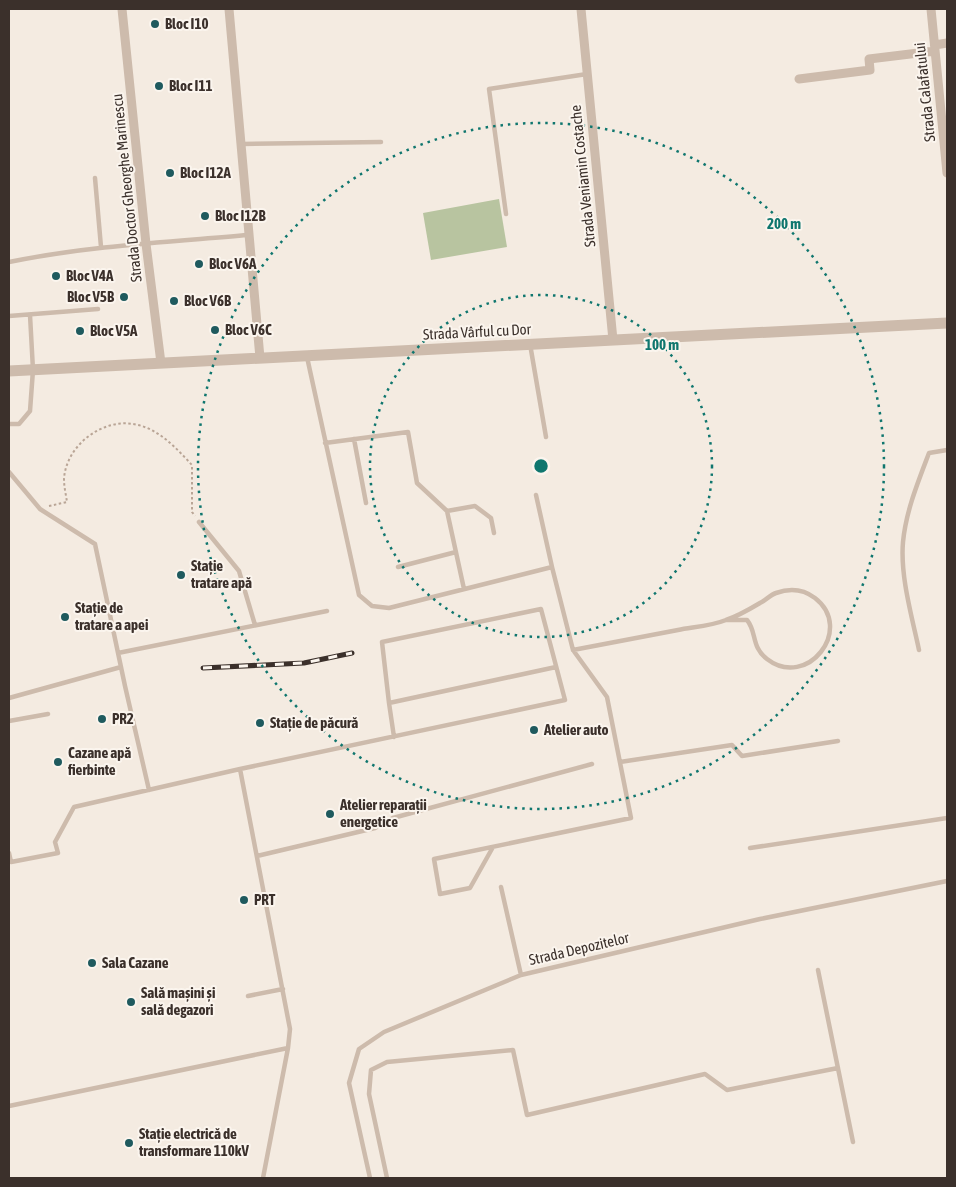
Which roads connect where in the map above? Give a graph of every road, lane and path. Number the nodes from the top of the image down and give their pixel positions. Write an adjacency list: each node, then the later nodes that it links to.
1 (122, 9): 15 (street, Strada Doctor Gheorghe Marinescu)
2 (229, 9): 10 (street)
3 (581, 9): 7 (street, Strada Veniamin Costache)
4 (931, 9): 6 (street, Strada Calafatului)
5 (947, 44): 6 (street)
6 (935, 48): 8 (street); 11 (street, Strada Calafatului)
7 (587, 74): 13 (lane); 22 (street, Strada Veniamin Costache)
8 (799, 79)
9 (381, 142): 10 (lane)
10 (241, 144): 14 (street)
11 (947, 173)
12 (94, 178): 16 (lane)
13 (506, 214)
14 (248, 235): 15 (lane); 25 (street)
15 (146, 244): 16 (lane); 26 (street, Strada Doctor Gheorghe Marinescu)
16 (101, 248): 17 (lane)
17 (9, 262)
18 (98, 309): 19 (lane)
19 (30, 315): 20 (lane); 27 (lane)
20 (9, 316)
21 (947, 323): 22 (street, Strada Vârful cu Dor)
22 (613, 340): 23 (street, Strada Vârful cu Dor)
23 (530, 344): 24 (street, Strada Vârful cu Dor); 30 (lane)
24 (306, 356): 25 (street, Strada Vârful cu Dor); 32 (lane)
25 (260, 358): 26 (street, Strada Vârful cu Dor)
26 (161, 363): 27 (street, Strada Vârful cu Dor)
27 (33, 370): 28 (street, Strada Vârful cu Dor); 29 (lane)
28 (9, 371)
29 (9, 424)
30 (546, 437)
31 (354, 439): 32 (lane); 36 (lane); 38 (lane)
32 (326, 443): 44 (lane)
33 (947, 450): 49 (lane)
34 (9, 472): 37 (lane)
35 (536, 495): 42 (lane)
36 (366, 503)
37 (40, 509): 39 (path); 50 (lane)
38 (447, 511): 40 (lane); 41 (lane)
39 (199, 522): 47 (lane)
40 (494, 533)
41 (456, 552): 43 (lane); 44 (lane)
42 (552, 566): 44 (lane); 48 (lane)
43 (398, 567)
44 (464, 589)
45 (327, 611): 47 (lane)
46 (726, 620): 46 (lane); 48 (lane)
47 (255, 626): 50 (lane)
48 (573, 650): 59 (lane)
49 (919, 650)
50 (118, 653): 51 (lane)
51 (121, 667): 53 (lane); 62 (lane)
52 (556, 667): 54 (lane); 54 (lane); 57 (lane)
53 (9, 698)
54 (389, 704): 57 (lane)
55 (48, 714): 56 (lane)
56 (9, 721)
57 (394, 737): 61 (lane)
58 (838, 741): 59 (lane)
59 (620, 762): 64 (lane)
60 (592, 764): 67 (lane)
61 (240, 770): 62 (lane); 67 (lane)
62 (149, 790): 66 (lane)
63 (947, 818): 65 (lane)
64 (493, 847): 64 (lane)
65 (750, 848)
66 (9, 853)
67 (257, 856): 72 (lane)
68 (947, 881): 71 (lane, Strada Depozitelor)
69 (501, 887): 71 (lane)
70 (818, 970): 75 (lane)
71 (521, 976): 79 (lane, Strada Depozitelor)
72 (283, 989): 73 (lane); 74 (lane)
73 (248, 996)
74 (288, 1048): 76 (lane); 78 (lane)
75 (838, 1068): 77 (lane); 80 (lane)
76 (9, 1106)
77 (853, 1142)
78 (263, 1178)
79 (370, 1178)
80 (387, 1178)

